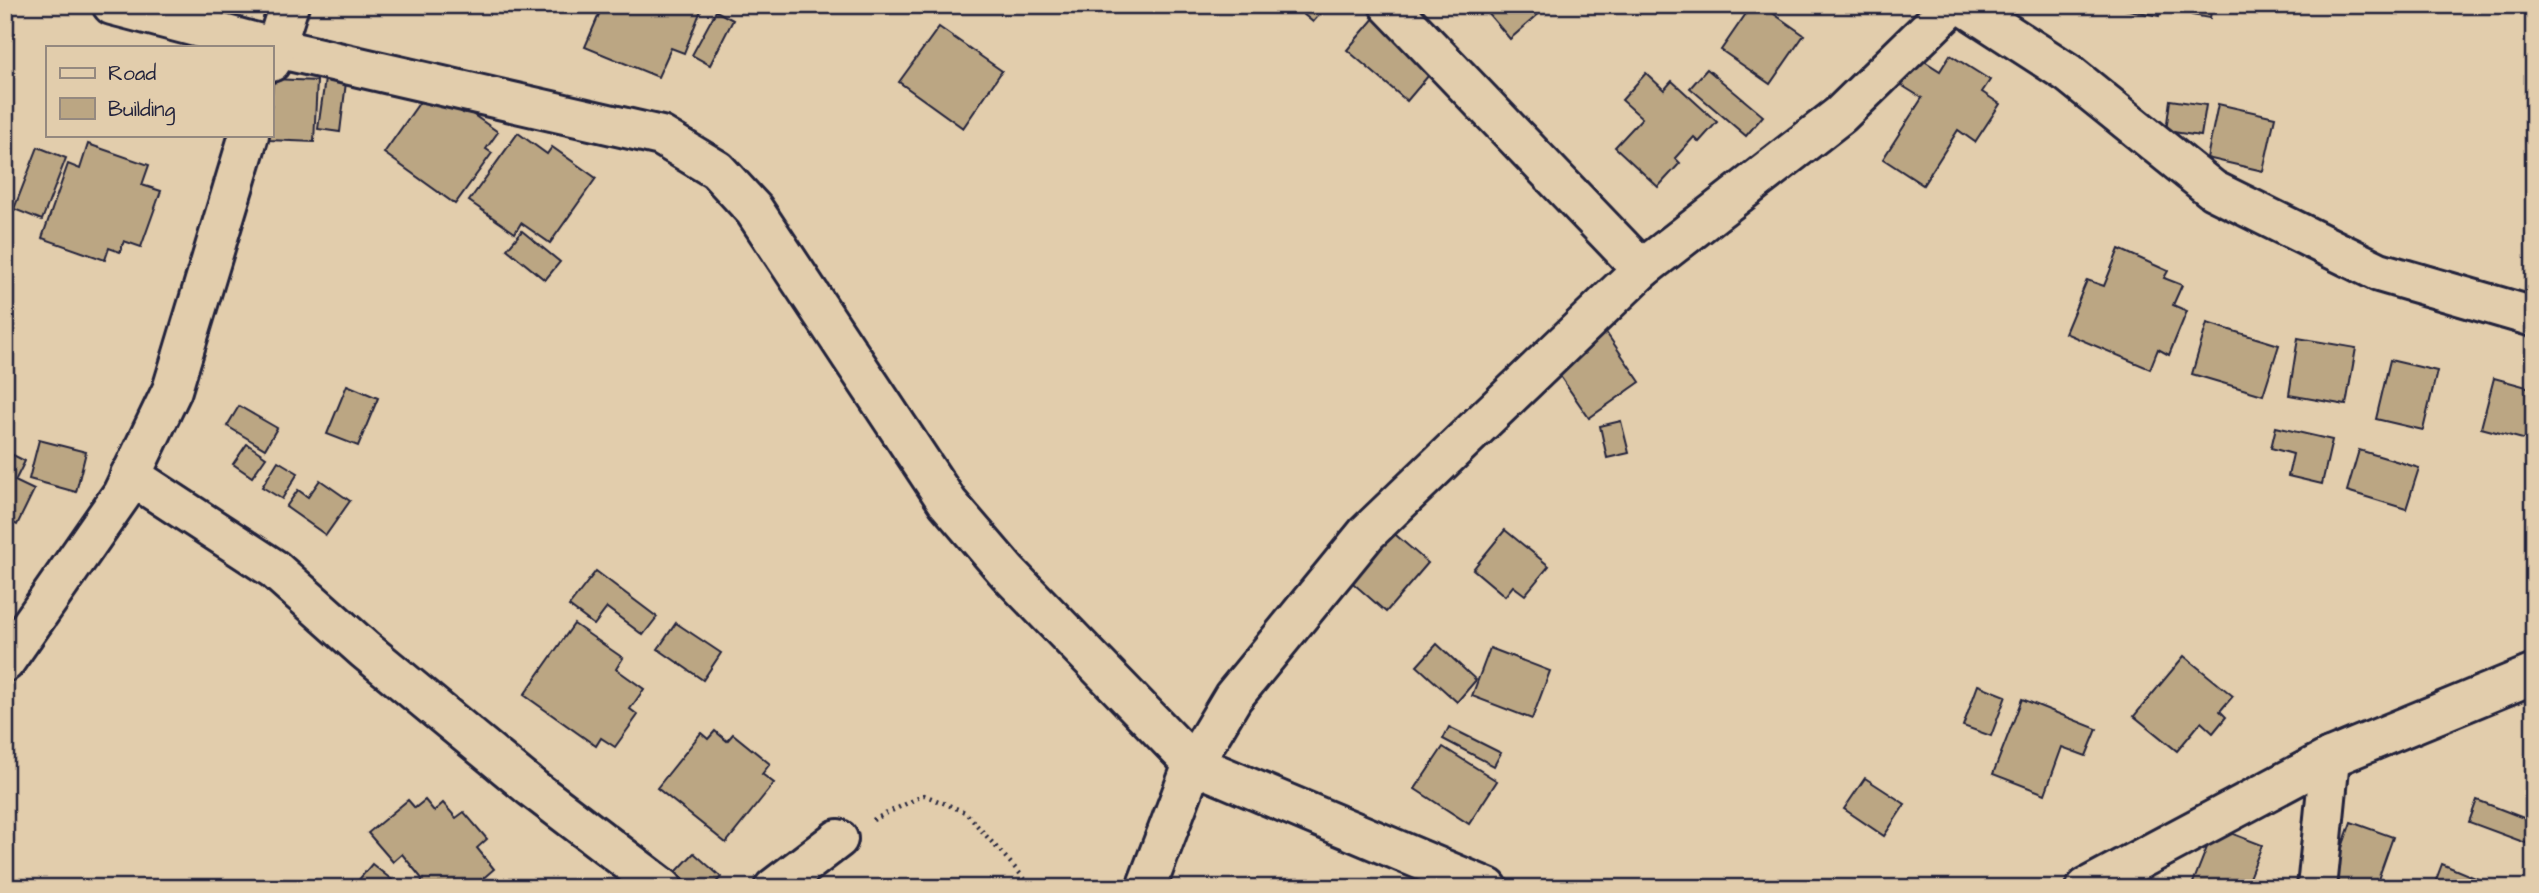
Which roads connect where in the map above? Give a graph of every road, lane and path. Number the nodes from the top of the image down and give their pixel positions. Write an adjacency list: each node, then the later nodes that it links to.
1 (112, 5): 6 (street)
2 (289, 5): 7 (street)
3 (1389, 5): 9 (street)
4 (1953, 5): 9 (street)
5 (1964, 5): 10 (street)
6 (244, 46)
7 (273, 55): 15 (street)
8 (249, 136): 11 (street)
9 (1642, 269): 15 (street)
10 (2534, 317)
11 (130, 475): 12 (street); 17 (street)
12 (5, 662)
13 (2534, 674): 14 (street)
14 (2330, 758): 22 (street); 23 (street)
15 (1193, 764): 20 (street); 21 (street)
16 (838, 839): 18 (street); 19 (path)
17 (663, 888)
18 (774, 888)
19 (1033, 888)
20 (1146, 888)
21 (1488, 888)
22 (2086, 888)
23 (2317, 888)

